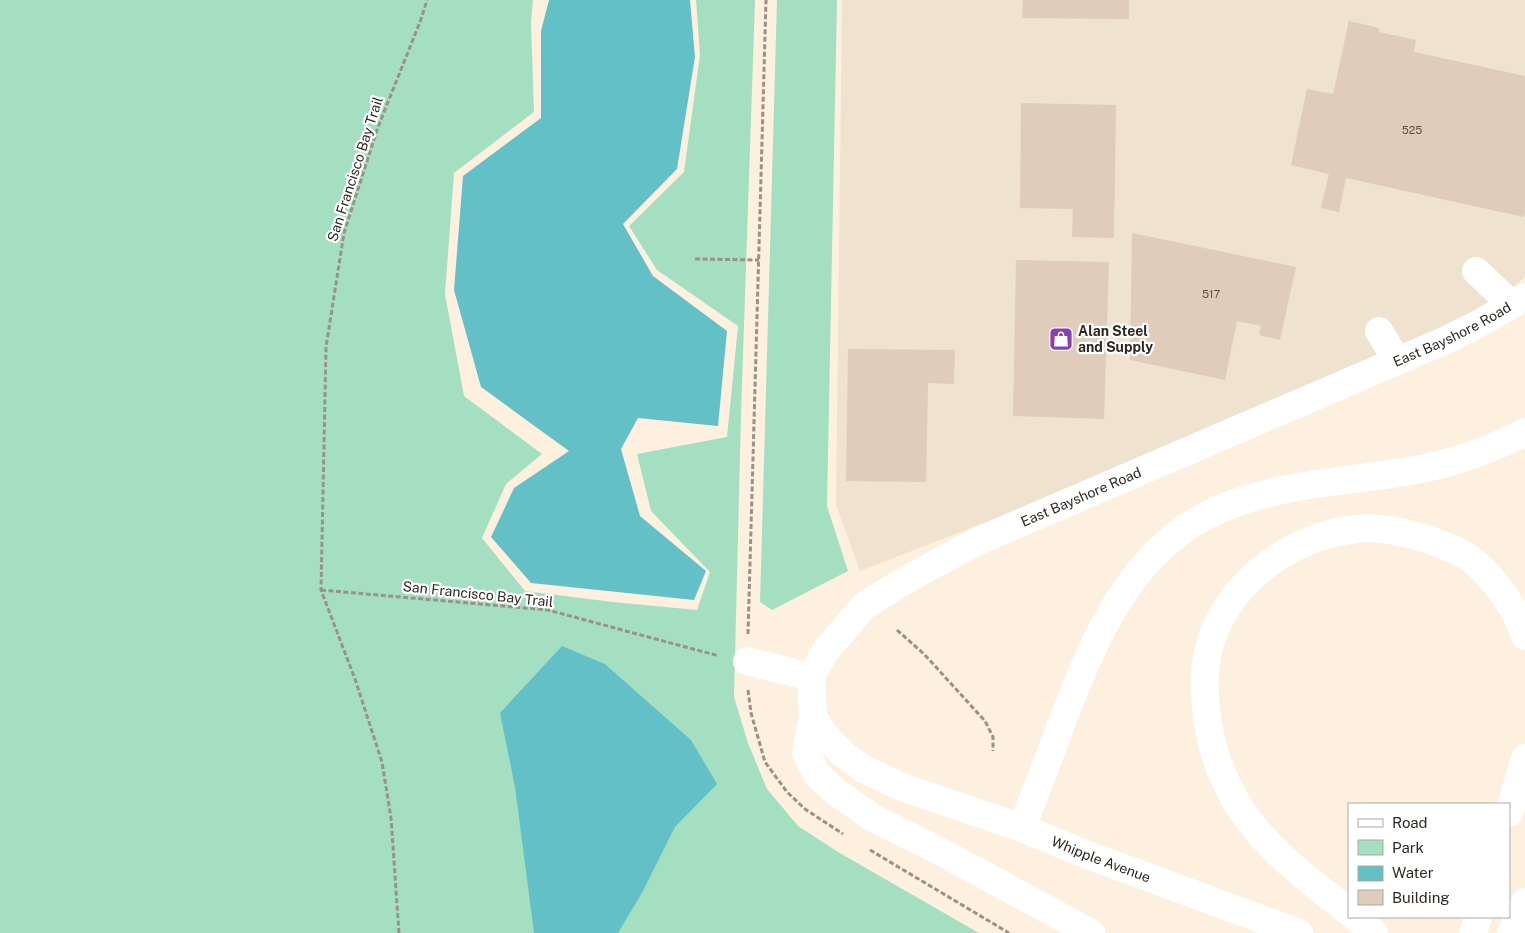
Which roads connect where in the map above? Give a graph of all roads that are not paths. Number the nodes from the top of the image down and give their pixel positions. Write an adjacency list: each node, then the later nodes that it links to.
1 (1476, 271): 2 (main road)
2 (1519, 301): 4 (main road, East Bayshore Road)
3 (1379, 331): 4 (main road)
4 (1397, 361): 8 (main road, East Bayshore Road)
5 (1525, 432): 12 (main road)
6 (1525, 636): 14 (main road)
7 (747, 661): 8 (main road)
8 (812, 677): 9 (main road, East Bayshore Road)
9 (813, 717): 12 (main road, Whipple Avenue); 17 (main road, East Bayshore Road)
10 (1525, 758): 11 (main road)
11 (1510, 810)
12 (1022, 828): 18 (main road, Whipple Avenue)
13 (1525, 902): 21 (main road)
14 (1348, 911)
15 (1356, 918): 19 (main road)
16 (1478, 918): 20 (main road)
17 (1091, 933)
18 (1299, 933)
19 (1374, 933)
20 (1473, 933)
21 (1512, 933)

